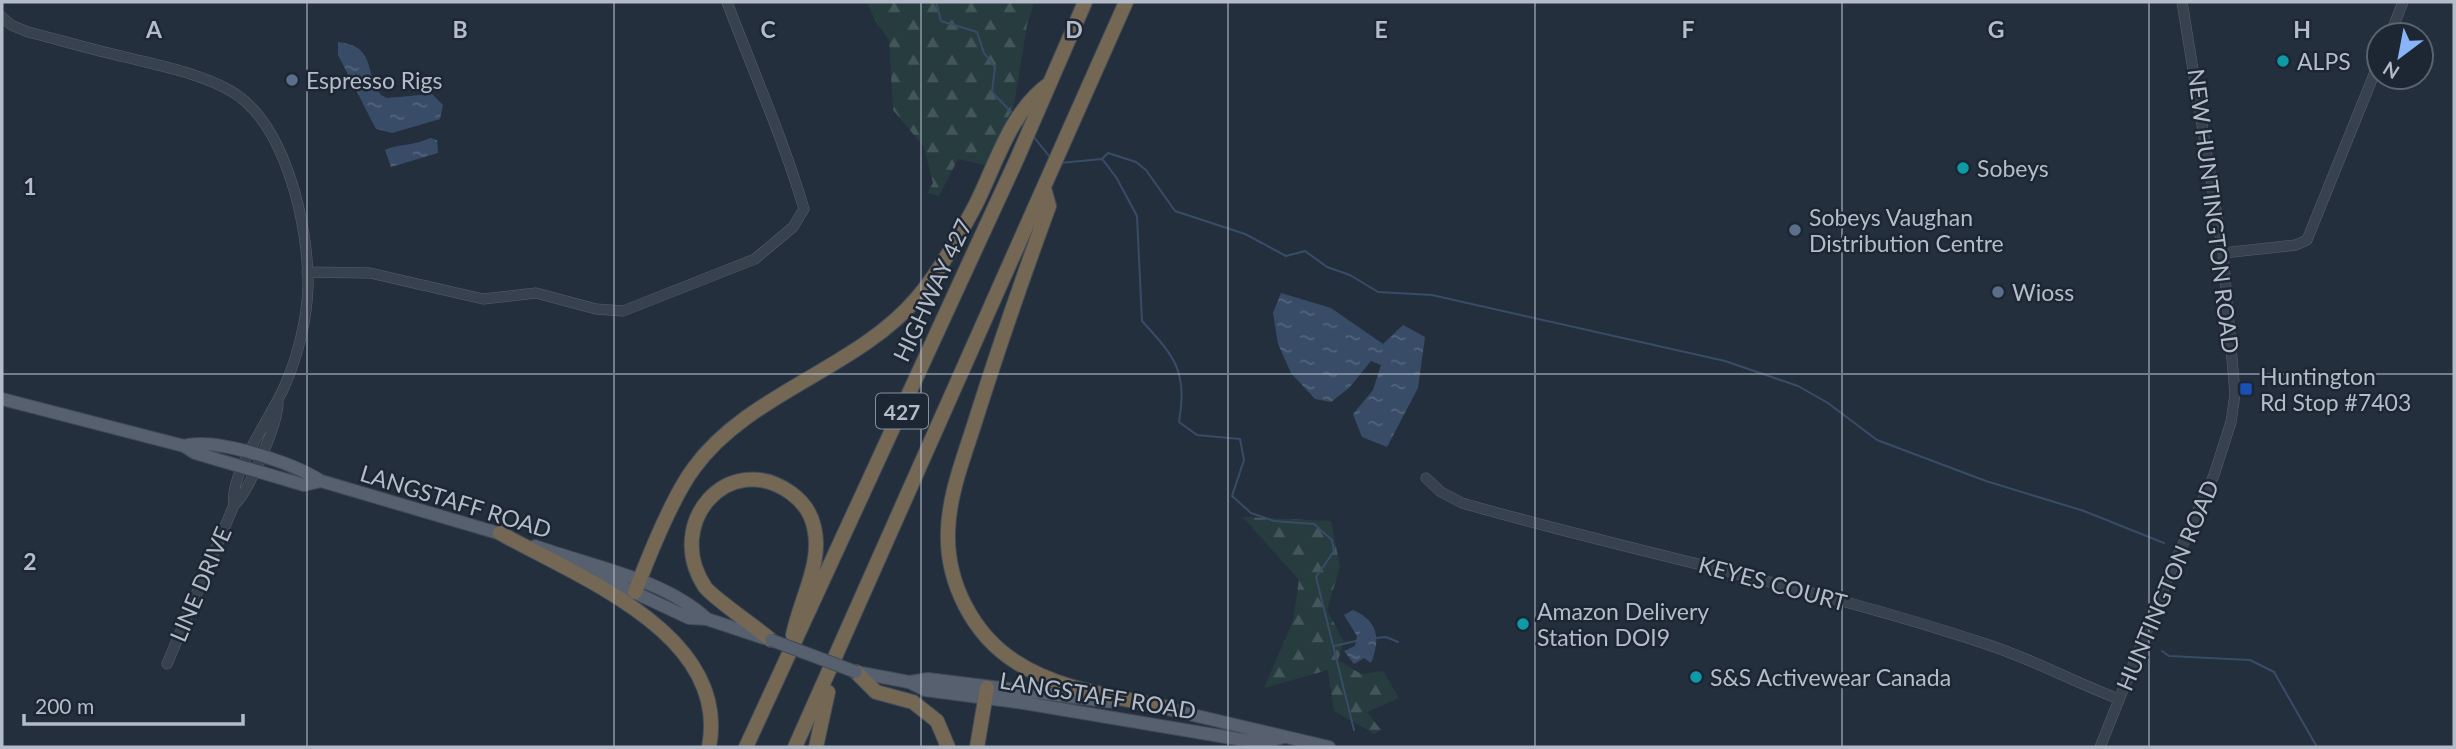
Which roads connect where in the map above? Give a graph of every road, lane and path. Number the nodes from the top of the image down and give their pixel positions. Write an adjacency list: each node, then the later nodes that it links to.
1 (727, 2): 13 (street)
2 (1086, 2): 10 (highway, HIGHWAY 427 / 427)
3 (1126, 2): 11 (highway, 427)
4 (2182, 2): 12 (street, NEW HUNTINGTON ROAD)
5 (2403, 2): 7 (street)
6 (2, 17): 8 (street)
7 (2396, 21)
8 (6, 26): 13 (street, LINE DRIVE)
9 (2367, 91): 12 (street)
10 (1031, 108): 22 (highway); 25 (highway, HIGHWAY 427 / 427)
11 (1044, 188): 24 (highway, 427); 30 (highway)
12 (2223, 253): 15 (street, NEW HUNTINGTON ROAD)
13 (307, 272): 17 (street, LINE DRIVE)
14 (2, 399): 16 (main road, LANGSTAFF ROAD)
15 (2231, 422): 29 (street, HUNTINGTON ROAD)
16 (184, 446): 17 (main road, LANGSTAFF ROAD); 18 (main road, LANGSTAFF ROAD)
17 (255, 456): 18 (street, LINE DRIVE); 20 (main road, LANGSTAFF ROAD)
18 (249, 469): 20 (main road, LANGSTAFF ROAD); 26 (street, LINE DRIVE)
19 (1426, 478): 29 (street, KEYES COURT)
20 (321, 481): 21 (main road, LANGSTAFF ROAD)
21 (500, 533): 22 (main road, LANGSTAFF ROAD); 32 (highway)
22 (637, 587): 23 (main road, LANGSTAFF ROAD)
23 (771, 640): 25 (highway); 27 (main road, LANGSTAFF ROAD, bridge)
24 (844, 641): 34 (highway, 427); 35 (highway)
25 (788, 660): 33 (highway, HIGHWAY 427 / 427)
26 (167, 664)
27 (856, 672): 28 (main road, LANGSTAFF ROAD); 36 (highway)
28 (986, 694): 30 (main road, LANGSTAFF ROAD); 31 (main road, LANGSTAFF ROAD); 37 (highway)
29 (2119, 699): 39 (street, HUNTINGTON ROAD)
30 (1168, 708): 31 (main road, LANGSTAFF ROAD)
31 (1281, 738): 38 (main road, LANGSTAFF ROAD)
32 (709, 747)
33 (746, 747)
34 (795, 747)
35 (816, 747)
36 (948, 747)
37 (977, 747)
38 (1329, 747)
39 (2099, 747)

